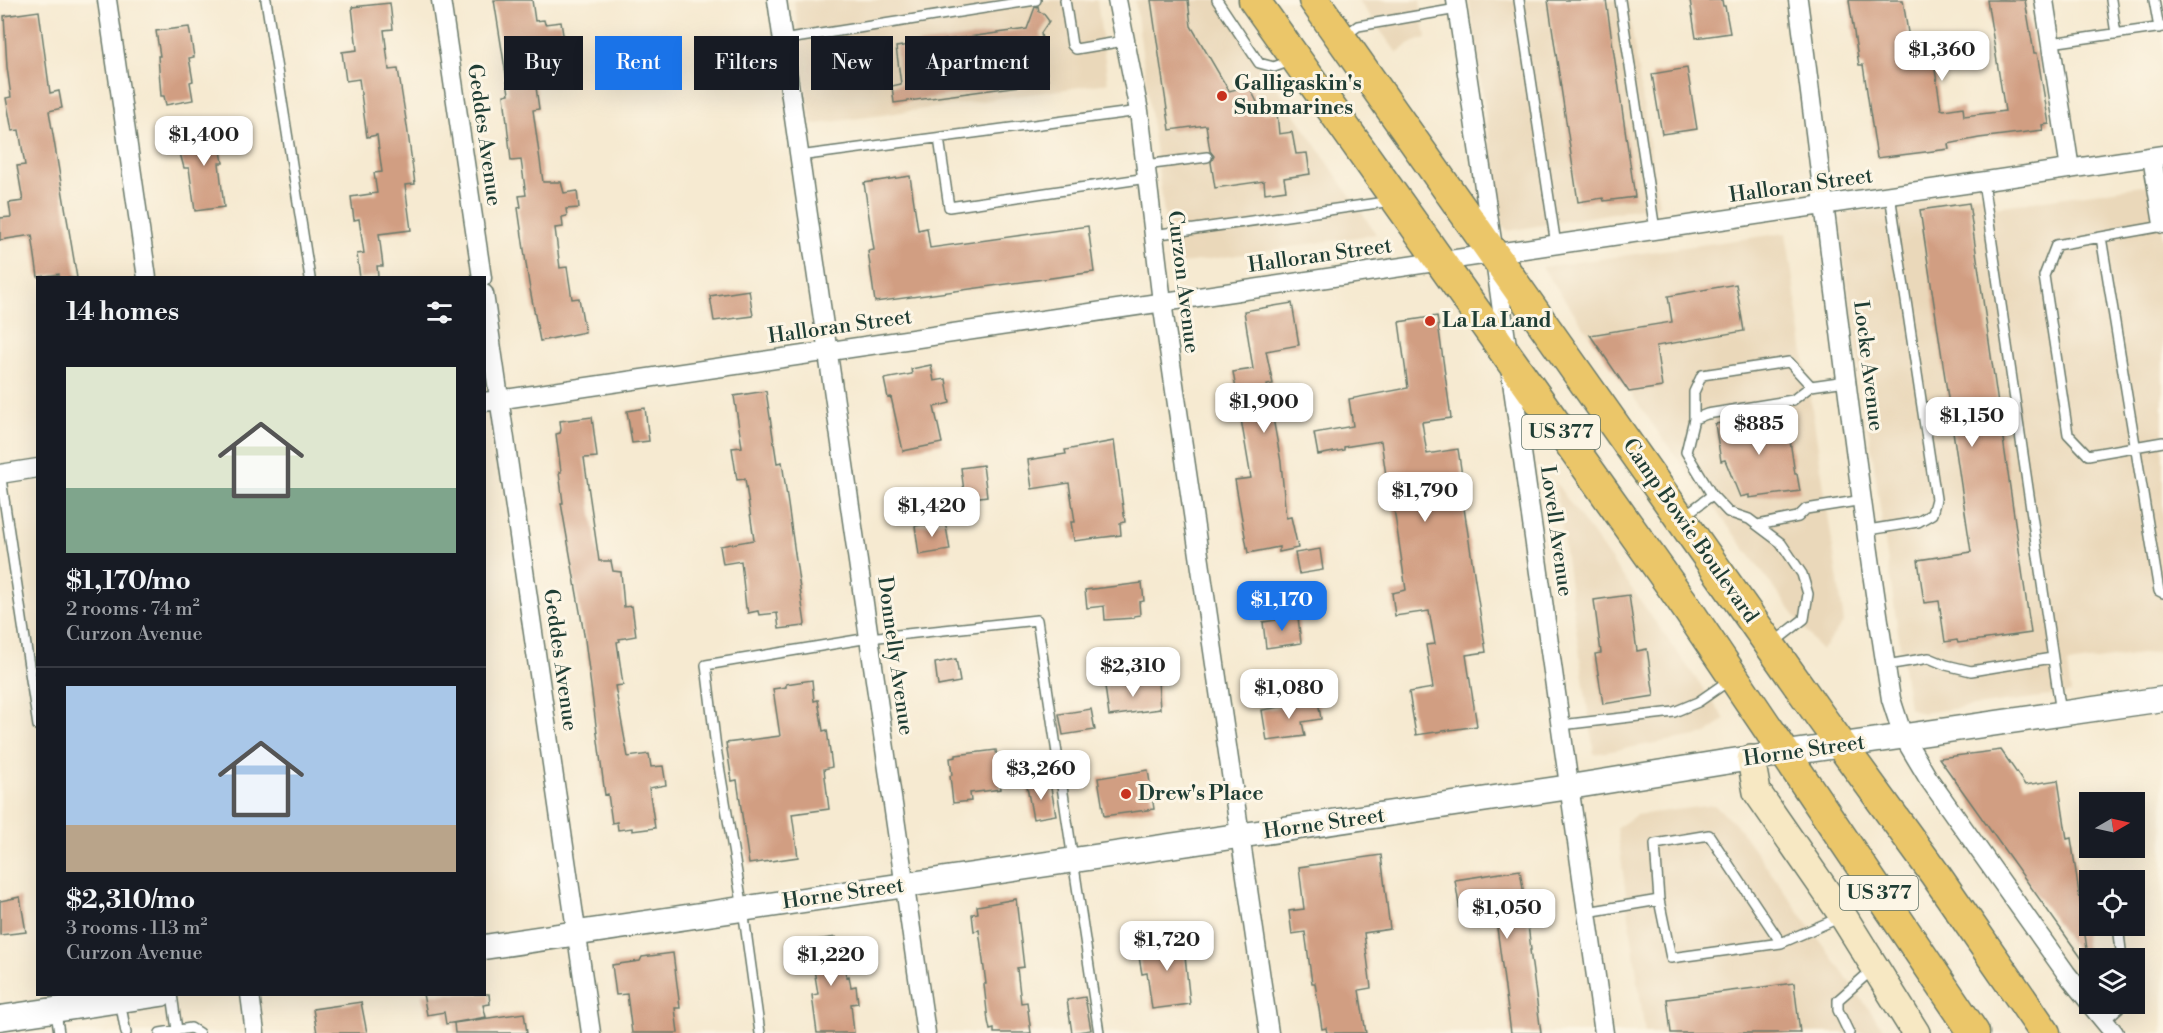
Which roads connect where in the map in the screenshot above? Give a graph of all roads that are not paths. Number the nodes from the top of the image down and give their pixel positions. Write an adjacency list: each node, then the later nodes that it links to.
1 (107, 0): 45 (street)
2 (266, 0): 46 (lane)
3 (441, 0): 47 (street, Geddes Avenue)
4 (777, 0): 20 (street, Donnelly Avenue)
5 (1036, 0): 21 (lane)
6 (1065, 0): 23 (lane)
7 (1117, 0): 23 (street, Curzon Avenue)
8 (1217, 0): 25 (lane)
9 (1254, 0): 25 (main road, US 377)
10 (1314, 0): 22 (main road, Camp Bowie Boulevard / US 377)
11 (1519, 0): 42 (lane)
12 (1620, 0): 39 (lane)
13 (1798, 0): 37 (street, Locke Avenue)
14 (2044, 0): 24 (street)
15 (2111, 0): 19 (lane)
16 (2154, 0): 18 (lane)
17 (1456, 5): 22 (lane); 43 (street, Lovell Avenue)
18 (2161, 28): 19 (lane)
19 (2116, 34): 24 (lane)
20 (782, 36)
21 (799, 37)
22 (1342, 39): 43 (main road, Camp Bowie Boulevard / US 377)
23 (1124, 41): 27 (street, Curzon Avenue)
24 (2051, 43): 32 (street)
25 (1296, 59): 36 (main road, US 377)
26 (790, 90): 29 (street, Donnelly Avenue)
27 (1139, 111): 28 (lane); 33 (street, Curzon Avenue)
28 (939, 138): 29 (lane); 33 (lane)
29 (800, 156): 50 (street, Donnelly Avenue)
30 (2158, 156): 32 (street, Halloran Street); 38 (street)
31 (1207, 157): 33 (lane)
32 (2070, 169): 34 (street, Halloran Street)
33 (1146, 172): 40 (street, Curzon Avenue)
34 (1983, 182): 35 (street, Halloran Street); 68 (lane)
35 (1890, 195): 37 (street, Halloran Street); 64 (lane)
36 (1397, 201): 40 (lane); 44 (main road, US 377)
37 (1826, 205): 39 (street, Halloran Street); 52 (street, Locke Avenue)
38 (2163, 225): 41 (lane)
39 (1655, 230): 42 (street, Halloran Street)
40 (1154, 235): 48 (street, Curzon Avenue)
41 (2101, 237): 57 (lane); 57 (lane)
42 (1556, 244): 43 (street, Halloran Street)
43 (1494, 254): 44 (street, Halloran Street); 51 (street, Lovell Avenue); 62 (main road, Camp Bowie Boulevard / US 377)
44 (1441, 262): 48 (street, Halloran Street); 51 (main road, US 377)
45 (147, 276)
46 (310, 276)
47 (482, 276)
48 (1162, 303): 50 (street, Halloran Street); 80 (street, Curzon Avenue)
49 (486, 321): 54 (street, Geddes Avenue)
50 (828, 352): 54 (street, Halloran Street); 66 (street, Donnelly Avenue)
51 (1507, 356): 70 (main road, US 377); 74 (street, Lovell Avenue)
52 (1846, 381): 53 (lane); 61 (street, Locke Avenue)
53 (1811, 386): 55 (lane); 55 (lane)
54 (492, 401): 87 (street, Geddes Avenue)
55 (1694, 420): 60 (lane)
56 (2163, 442): 57 (lane)
57 (2134, 447): 65 (lane)
58 (36, 468): 59 (street)
59 (0, 473): 72 (lane)
60 (1712, 495): 62 (lane); 63 (lane)
61 (1863, 500): 63 (lane); 64 (street, Locke Avenue)
62 (1681, 519): 67 (main road, Camp Bowie Boulevard / US 377)
63 (1758, 525): 67 (lane)
64 (1868, 530): 69 (street, Locke Avenue)
65 (2163, 593)
66 (869, 638): 81 (lane); 82 (street, Donnelly Avenue); 84 (lane)
67 (1770, 645): 76 (main road, Camp Bowie Boulevard / US 377)
68 (2052, 658): 69 (lane); 73 (lane)
69 (1886, 665): 75 (street, Locke Avenue)
70 (1733, 677): 74 (lane); 77 (main road, US 377)
71 (2163, 699): 73 (street, Horne Street)
72 (36, 713)
73 (2061, 713): 75 (street, Horne Street)
74 (1561, 725): 79 (street, Lovell Avenue)
75 (1903, 736): 76 (street, Horne Street); 91 (street, Locke Avenue)
76 (1842, 746): 77 (street, Horne Street); 116 (main road, Camp Bowie Boulevard / US 377)
77 (1784, 754): 78 (street, Horne Street); 115 (main road, US 377)
78 (1751, 759): 79 (street, Horne Street); 86 (main road)
79 (1570, 788): 80 (street, Horne Street); 85 (street, Lovell Avenue)
80 (1240, 836): 81 (street, Horne Street); 111 (street, Curzon Avenue)
81 (1072, 861): 82 (street, Horne Street); 110 (lane)
82 (905, 885): 84 (street, Horne Street); 109 (street, Donnelly Avenue)
83 (1659, 900): 85 (lane); 88 (lane); 88 (lane)
84 (743, 909): 87 (street, Horne Street); 108 (lane)
85 (1587, 912): 112 (street, Lovell Avenue)
86 (1843, 916): 88 (lane); 90 (main road)
87 (576, 933): 89 (street, Horne Street); 107 (street, Geddes Avenue)
88 (1781, 943)
89 (486, 947)
90 (1875, 967): 113 (lane); 114 (main road)
91 (2079, 990)
92 (147, 996): 96 (street)
93 (172, 996): 102 (lane)
94 (250, 996): 106 (street)
95 (80, 1000): 96 (street); 100 (street)
96 (120, 1000): 103 (lane)
97 (2099, 1014): 101 (street, Locke Avenue)
98 (2117, 1014): 101 (lane)
99 (0, 1018): 100 (street)
100 (58, 1021)
101 (2109, 1027)
102 (177, 1030): 104 (lane); 105 (lane)
103 (126, 1033)
104 (160, 1033)
105 (199, 1033)
106 (255, 1033)
107 (591, 1033)
108 (760, 1033)
109 (926, 1033)
110 (1100, 1033)
111 (1269, 1033)
112 (1604, 1033)
113 (1849, 1033)
114 (1916, 1033)
115 (1974, 1033)
116 (2045, 1033)

